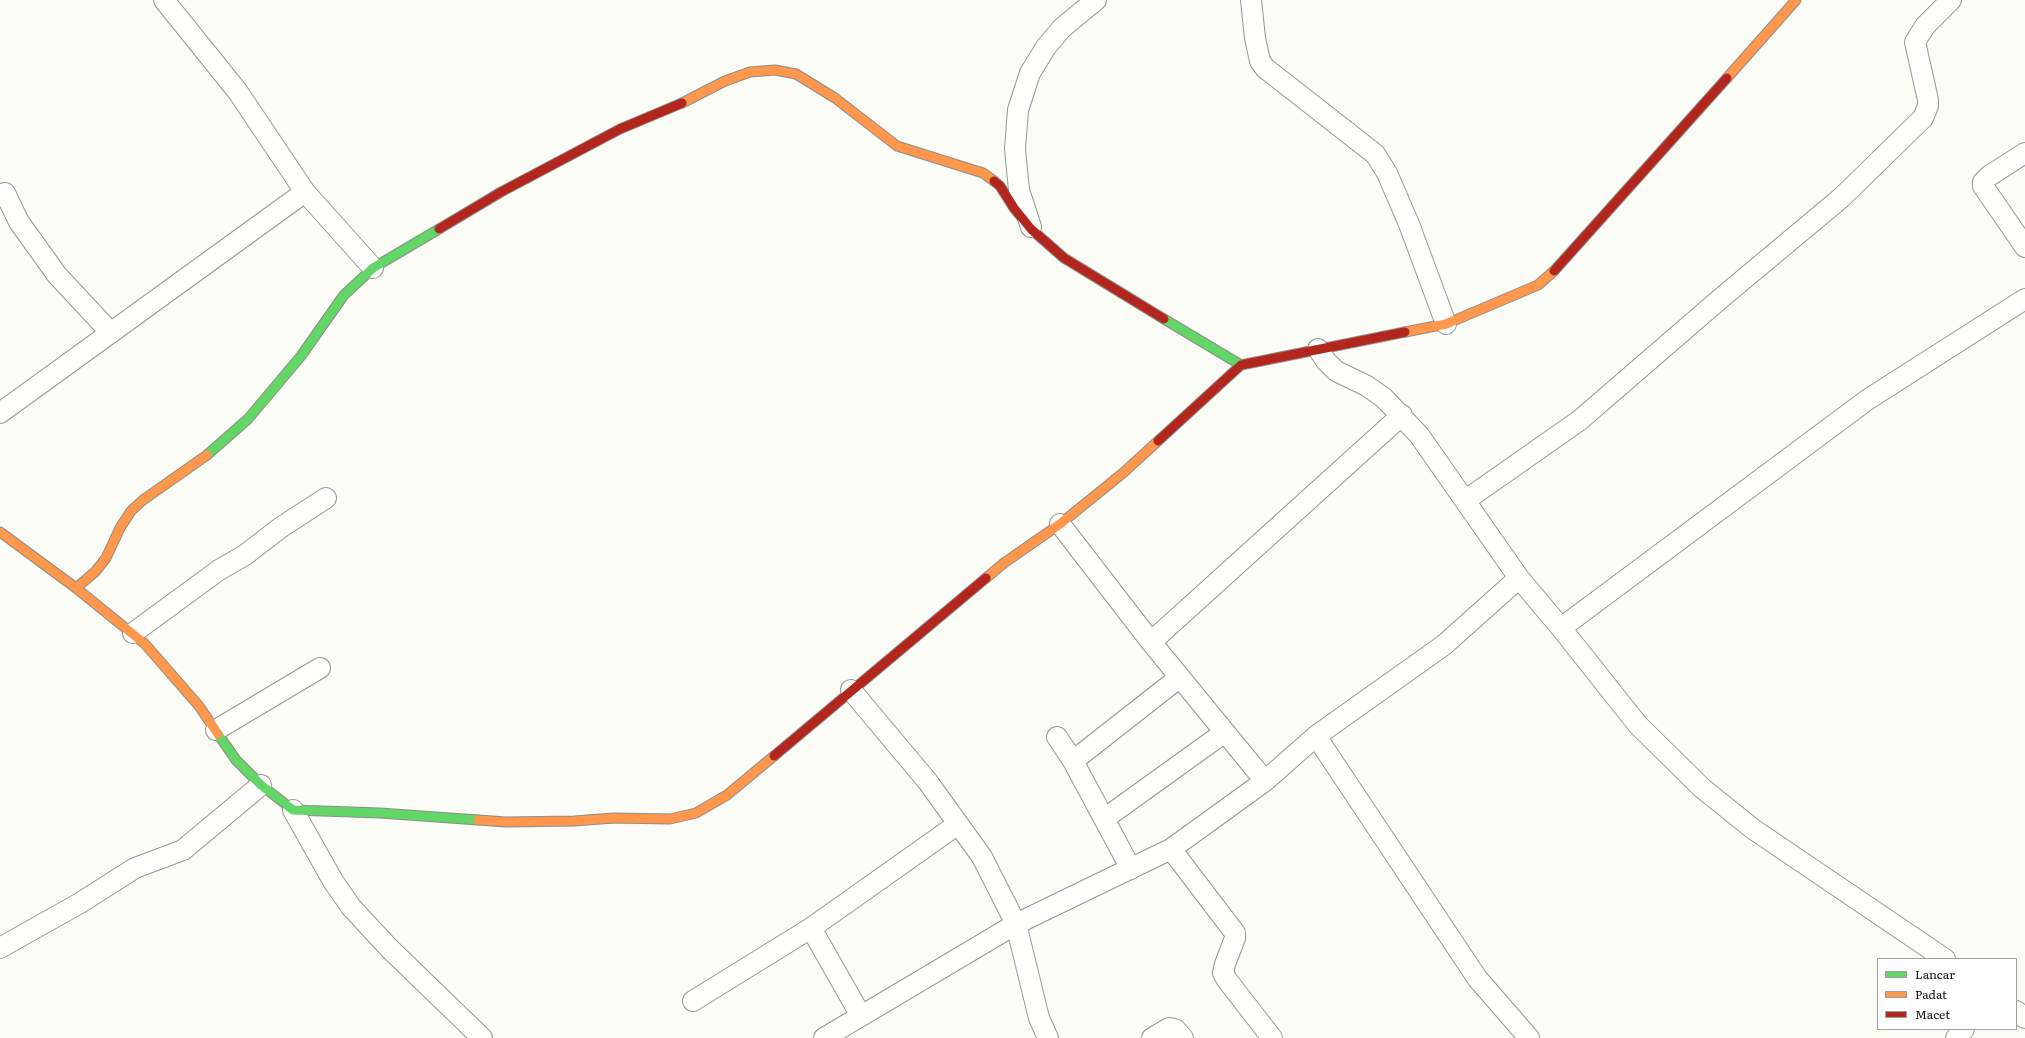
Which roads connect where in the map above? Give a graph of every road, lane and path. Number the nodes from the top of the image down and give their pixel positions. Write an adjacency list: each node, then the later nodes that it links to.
1 (164, 0): 7 (street)
2 (1096, 0): 9 (street)
3 (1251, 0): 13 (street)
4 (1796, 0): 13 (street)
5 (1951, 0): 20 (street)
6 (2025, 153): 10 (street)
7 (305, 192): 11 (street); 14 (street)
8 (5, 193): 14 (street)
9 (1031, 229): 11 (street); 16 (street)
10 (2025, 247)
11 (373, 268): 24 (street)
12 (2025, 299): 25 (street)
13 (1446, 324): 15 (street)
14 (111, 333): 17 (street)
15 (1318, 349): 16 (street); 18 (street)
16 (1241, 365): 21 (street)
17 (0, 413)
18 (1402, 415): 20 (street); 27 (street)
19 (326, 498): 26 (street)
20 (1466, 500): 23 (street)
21 (1060, 524): 27 (street); 30 (street)
22 (0, 532): 24 (street)
23 (1519, 578): 25 (street); 33 (street)
24 (76, 588): 26 (street)
25 (1561, 628): 46 (street)
26 (132, 633): 31 (street)
27 (1151, 642): 29 (street)
28 (320, 668): 31 (street)
29 (1180, 677): 32 (street); 35 (street)
30 (851, 690): 38 (street); 40 (street)
31 (216, 730): 37 (street)
32 (1225, 732): 36 (street); 39 (street)
33 (1316, 736): 36 (street); 58 (street)
34 (1057, 737): 35 (street)
35 (1072, 761): 39 (street)
36 (1265, 781): 41 (street)
37 (261, 785): 38 (street); 45 (street)
38 (293, 810): 52 (street)
39 (1104, 819): 42 (street)
40 (958, 824): 43 (street); 44 (street)
41 (1171, 849): 42 (street); 57 (street)
42 (1131, 869): 43 (street)
43 (1016, 924): 49 (street); 54 (street)
44 (811, 928): 47 (street); 49 (street)
45 (0, 948)
46 (1944, 958)
47 (693, 1001)
48 (2017, 1012): 50 (street)
49 (861, 1016): 53 (street)
50 (2025, 1018)
51 (1963, 1030): 59 (street)
52 (482, 1038)
53 (824, 1038)
54 (1048, 1038)
55 (1152, 1038): 56 (street)
56 (1183, 1038)
57 (1272, 1038)
58 (1529, 1038)
59 (1956, 1038)

